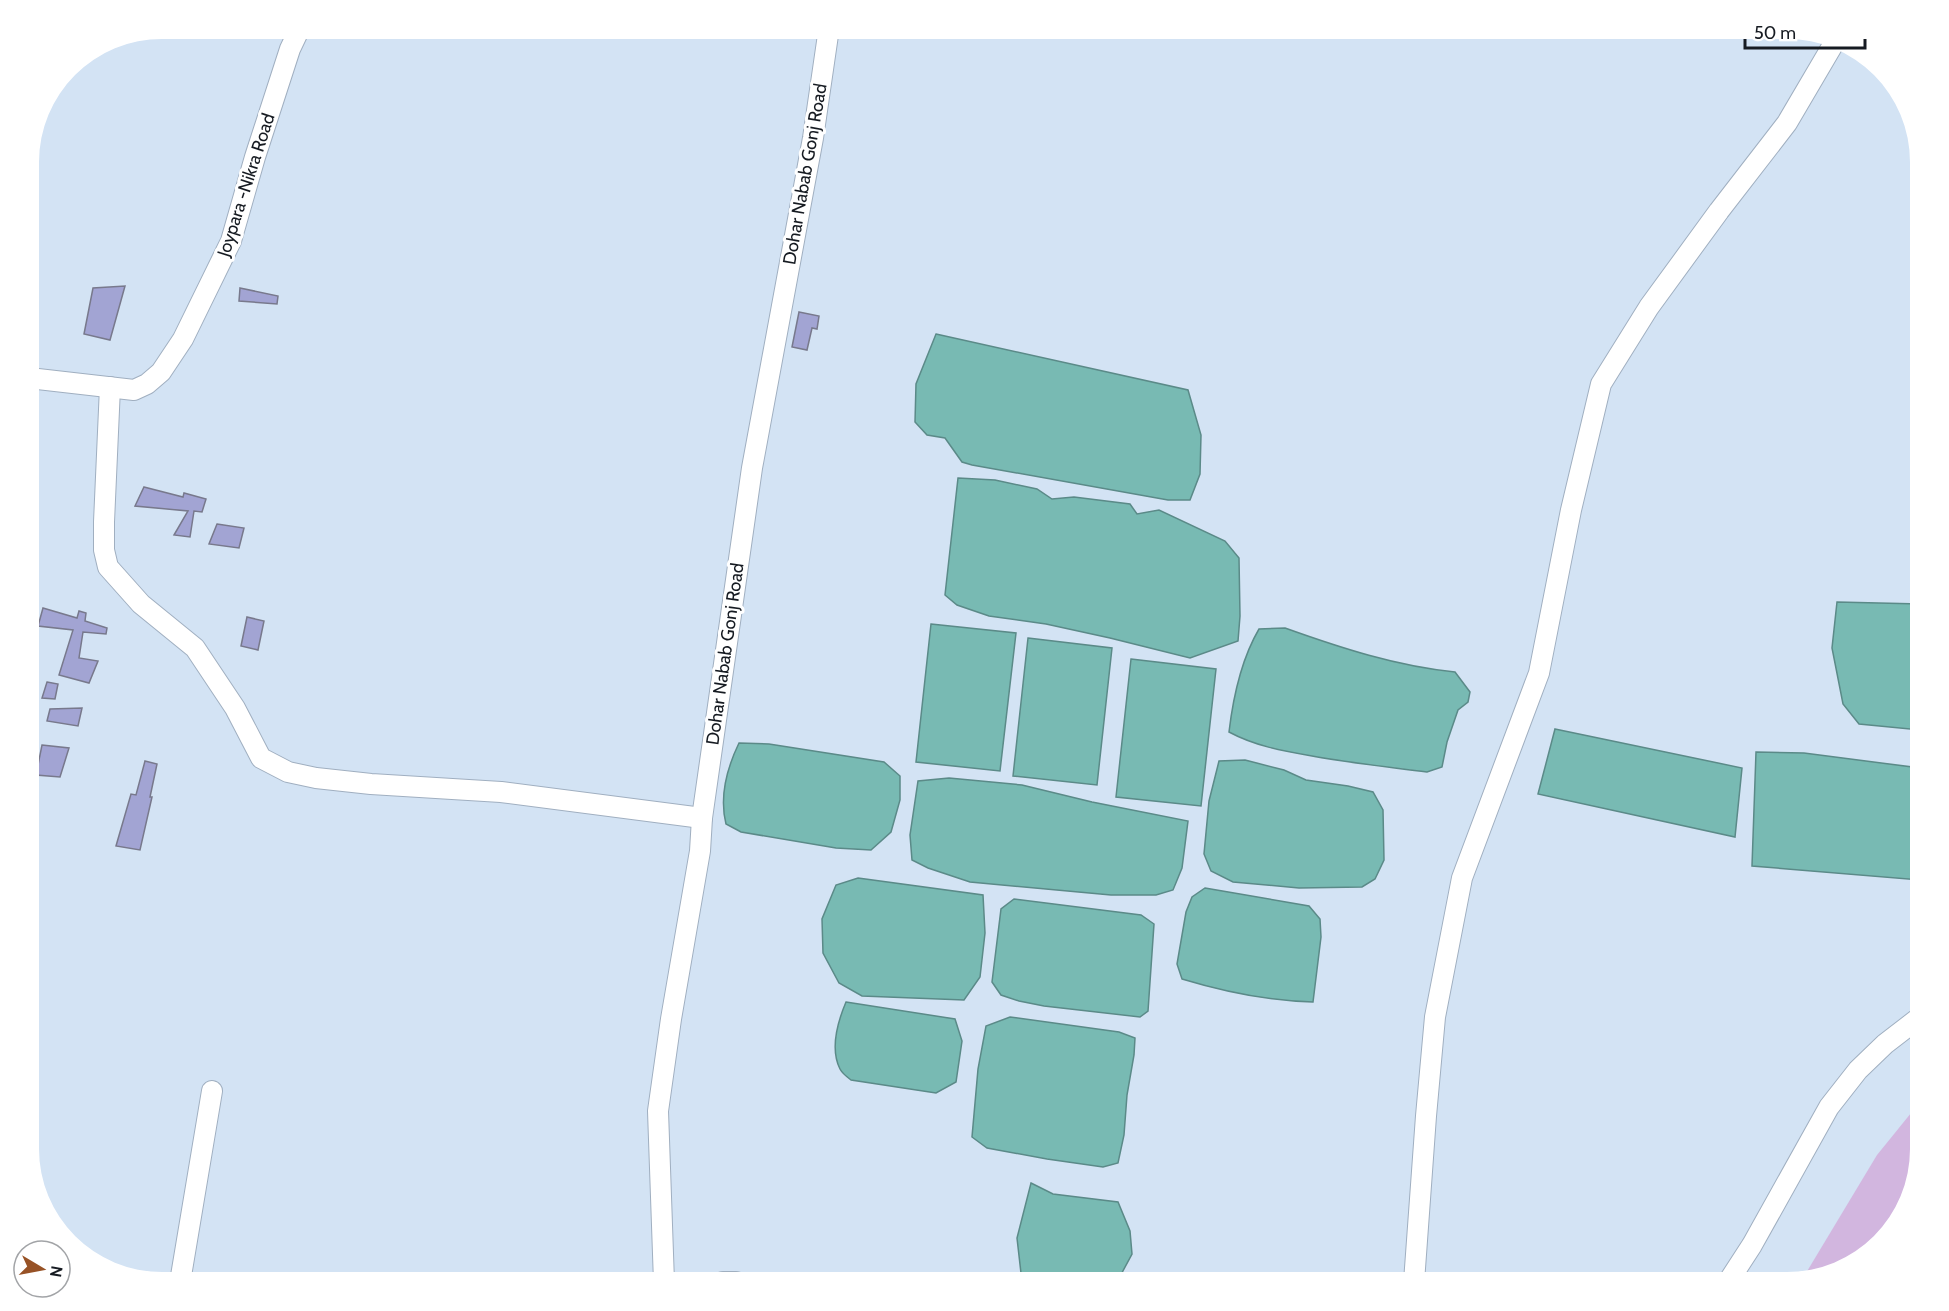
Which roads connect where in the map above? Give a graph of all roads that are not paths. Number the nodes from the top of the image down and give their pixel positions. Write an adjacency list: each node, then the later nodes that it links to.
1 (295, 39): 5 (street, Joypara -Nikra Road)
2 (827, 39): 6 (street, Dohar Nabab Gonj Road)
3 (1832, 47): 11 (street)
4 (39, 379): 5 (street, Joypara -Nikra Road)
5 (110, 387): 6 (street)
6 (702, 818): 10 (street, Dohar Nabab Gonj Road)
7 (1910, 1025): 12 (street)
8 (212, 1091): 9 (street)
9 (182, 1272)
10 (664, 1272)
11 (1415, 1272)
12 (1734, 1272)

